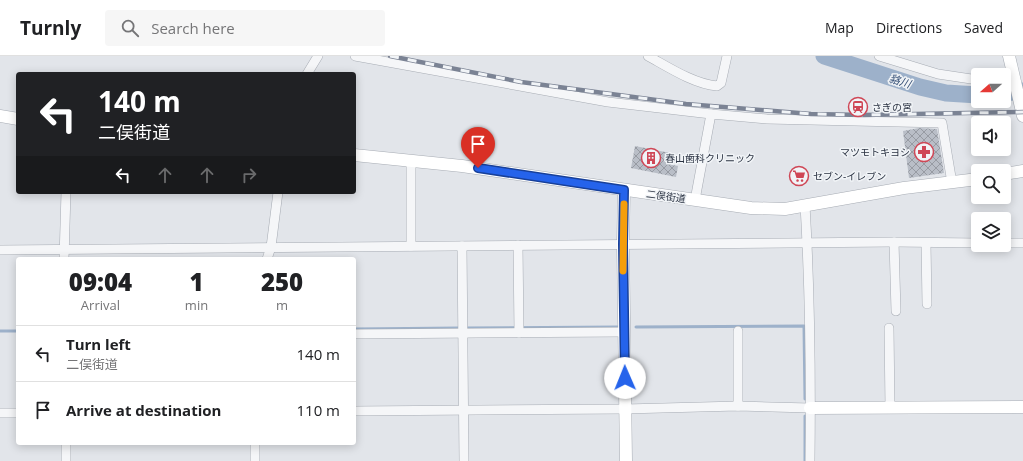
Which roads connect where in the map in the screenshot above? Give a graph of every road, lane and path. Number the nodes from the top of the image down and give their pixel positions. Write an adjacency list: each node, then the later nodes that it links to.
1 (318, 56): 8 (street)
2 (355, 56): 11 (street)
3 (648, 56): 4 (street)
4 (727, 56)
5 (879, 56): 9 (street)
6 (1008, 56): 7 (street)
7 (1010, 68)
8 (308, 72)
9 (971, 79)
10 (1011, 80): 13 (street)
11 (711, 114): 20 (street); 24 (street)
12 (0, 116): 14 (street)
13 (1023, 116)
14 (16, 119)
15 (356, 155): 16 (street, 二俣街道)
16 (411, 161): 21 (street, 二俣街道); 34 (street)
17 (1023, 172): 18 (street)
18 (1011, 173)
19 (971, 180): 20 (street, 二俣街道)
20 (952, 183): 25 (street, 二俣街道)
21 (624, 190): 24 (street, 二俣街道); 31 (street)
22 (66, 194): 38 (street)
23 (278, 194): 36 (street)
24 (695, 200): 25 (street, 二俣街道)
25 (805, 205): 32 (street)
26 (894, 242): 27 (street); 32 (street); 41 (street)
27 (926, 243): 28 (street); 40 (street)
28 (971, 243)
29 (1011, 243): 30 (street)
30 (1023, 243)
31 (623, 244): 32 (street); 33 (street); 45 (street)
32 (808, 244): 50 (street)
33 (518, 245): 35 (street); 44 (street)
34 (411, 246): 35 (street); 36 (street)
35 (462, 246): 46 (street)
36 (271, 247): 38 (street); 39 (street)
37 (0, 250): 38 (street)
38 (64, 254)
39 (268, 257)
40 (927, 304)
41 (896, 311)
42 (889, 328): 51 (street)
43 (738, 331): 48 (street)
44 (519, 332): 45 (street); 46 (street)
45 (624, 332): 52 (street)
46 (463, 333): 47 (street); 53 (street)
47 (356, 334)
48 (738, 406): 50 (street); 52 (street)
49 (1023, 407): 51 (street)
50 (810, 408): 51 (street); 63 (street)
51 (890, 408)
52 (625, 409): 53 (street); 62 (street)
53 (464, 410): 54 (street); 61 (street)
54 (356, 411)
55 (0, 413): 56 (street)
56 (16, 413)
57 (66, 445): 59 (street)
58 (255, 445): 60 (street)
59 (66, 461)
60 (255, 461)
61 (464, 461)
62 (626, 461)
63 (810, 461)

